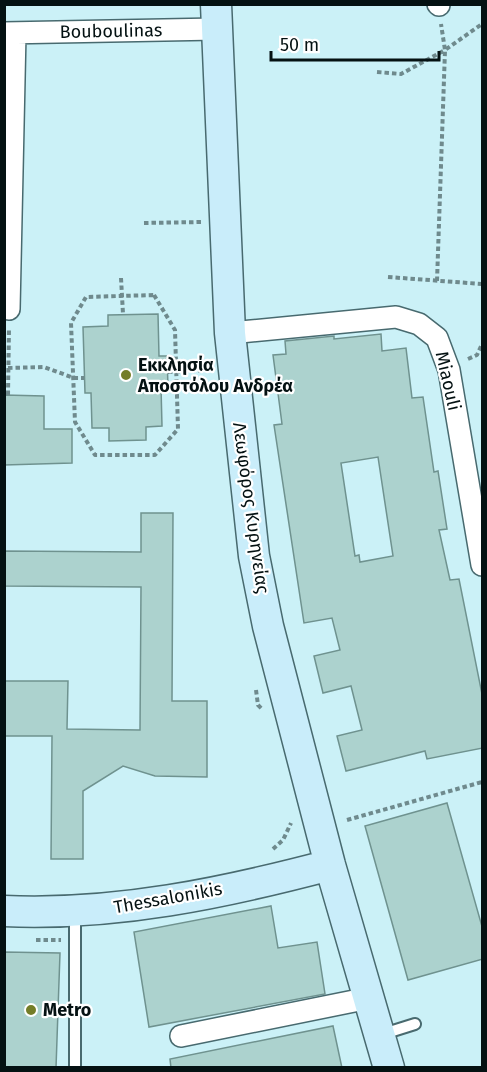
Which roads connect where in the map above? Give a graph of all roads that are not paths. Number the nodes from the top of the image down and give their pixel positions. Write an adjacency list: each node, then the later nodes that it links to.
1 (217, 17): 2 (street, Bouboulinas); 5 (main road, Λεωφόρος Κυρηνείας)
2 (10, 33): 3 (street)
3 (7, 261): 4 (street)
4 (9, 309)
5 (230, 333): 6 (street, Miaouli); 7 (main road, Λεωφόρος Κυρηνείας)
6 (483, 565)
7 (330, 865): 9 (main road, Thessalonikis); 10 (main road, Λεωφόρος Κυρηνείας)
8 (4, 911): 9 (main road, Thessalonikis)
9 (75, 912): 14 (lane)
10 (369, 998): 12 (main road, Λεωφόρος Κυρηνείας); 13 (street)
11 (415, 1024): 12 (lane)
12 (380, 1035): 15 (main road, Λεωφόρος Κυρηνείας)
13 (181, 1036)
14 (75, 1068)
15 (389, 1068)

